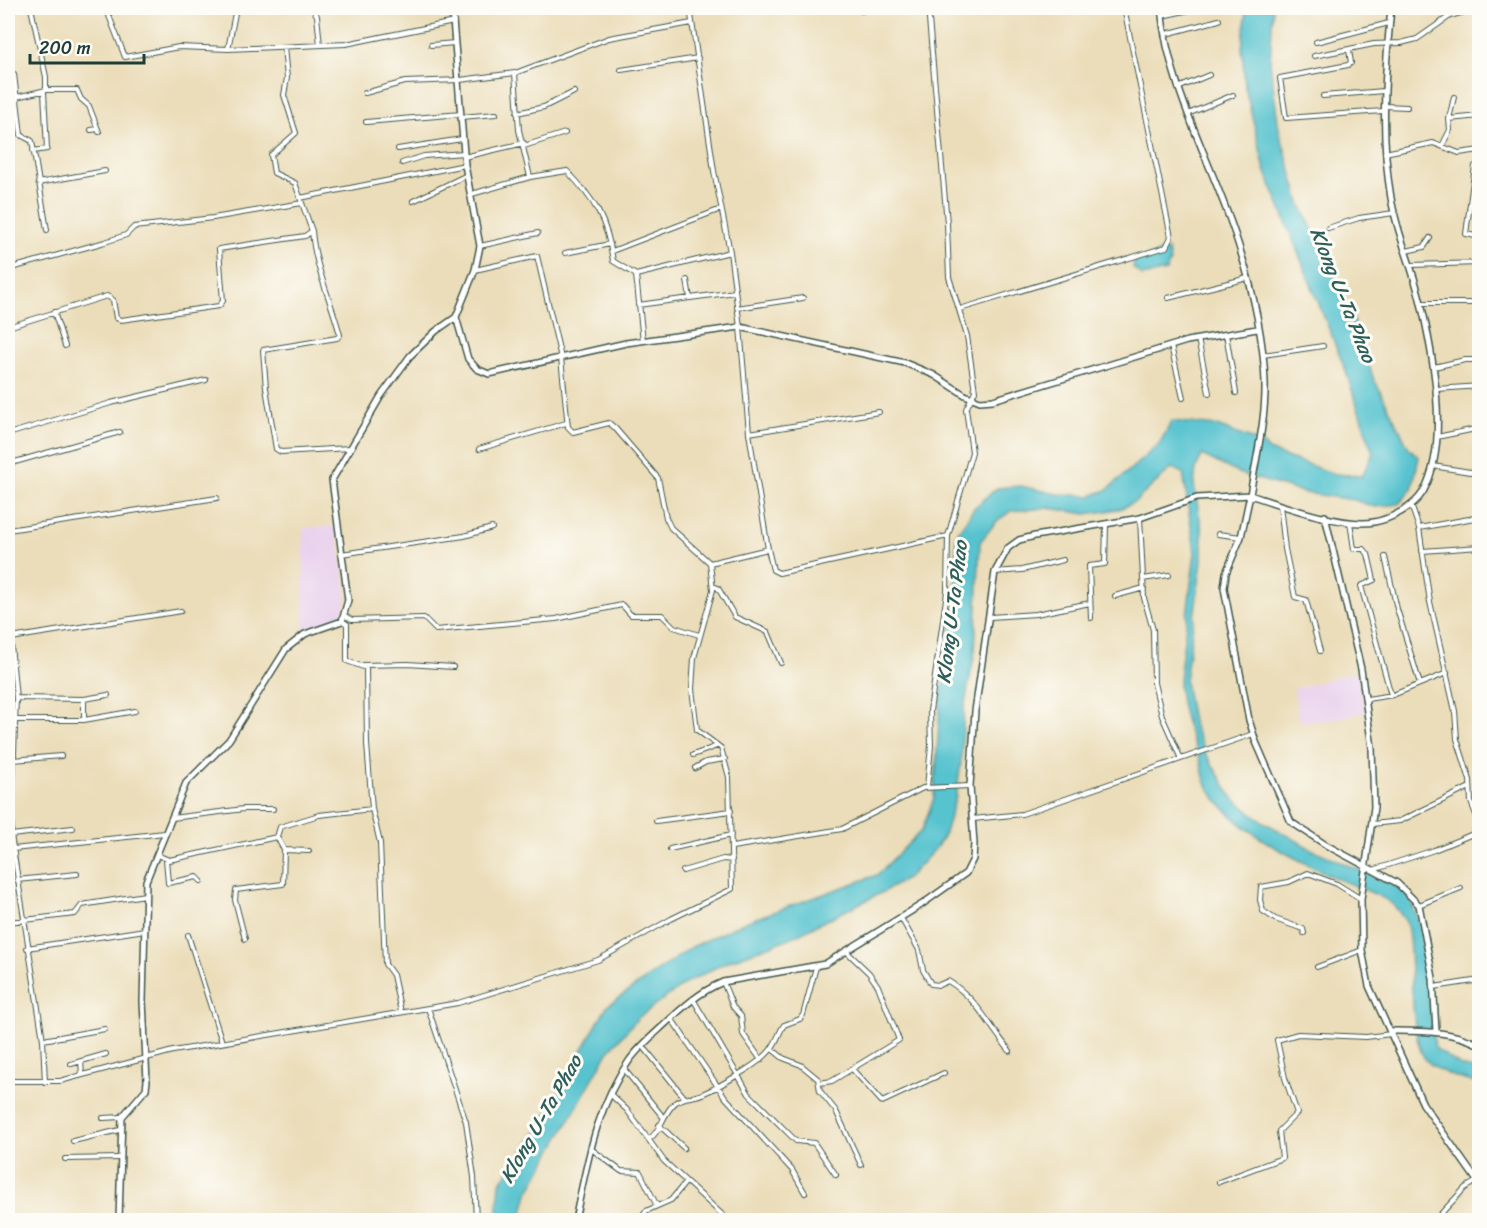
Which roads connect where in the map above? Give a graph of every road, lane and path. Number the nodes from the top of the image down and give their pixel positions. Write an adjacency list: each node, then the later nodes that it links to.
1 (31, 8): 38 (street)
2 (106, 8): 28 (street)
3 (236, 8): 28 (street)
4 (313, 8): 25 (street)
5 (452, 8): 18 (street)
6 (707, 8): 15 (street)
7 (928, 8): 107 (street)
8 (1124, 8): 107 (street)
9 (1161, 8): 16 (street)
10 (1198, 8): 16 (street)
11 (1288, 8): 12 (street)
12 (1317, 8)
13 (1390, 8): 20 (street)
14 (1478, 8): 24 (street)
15 (691, 9): 19 (street)
16 (1162, 16): 21 (street)
17 (1218, 20): 21 (street)
18 (454, 22): 23 (street); 25 (street)
19 (692, 23): 31 (street); 33 (street)
20 (1389, 23): 22 (street); 24 (street)
21 (1166, 34): 37 (street)
22 (1316, 42)
23 (456, 43): 26 (street); 36 (street)
24 (1388, 44): 29 (street); 39 (street)
25 (320, 45): 27 (street)
26 (431, 45)
27 (284, 47): 28 (street); 76 (street)
28 (228, 49)
29 (1349, 50): 30 (street); 48 (street)
30 (1314, 56)
31 (698, 58): 32 (street); 78 (street)
32 (621, 70)
33 (515, 73): 36 (street); 49 (street)
34 (14, 74): 44 (street)
35 (1209, 75): 37 (street)
36 (460, 80): 41 (street); 54 (street)
37 (1178, 88): 53 (street)
38 (45, 91): 44 (street); 58 (street); 65 (street)
39 (1384, 91): 43 (street); 48 (street)
40 (574, 92): 49 (street)
41 (365, 93)
42 (1233, 95): 53 (street)
43 (1323, 96)
44 (17, 97): 46 (street); 51 (street)
45 (1454, 97): 56 (street)
46 (8, 99)
47 (1407, 107): 48 (street)
48 (1383, 109): 66 (street)
49 (517, 113): 61 (street)
50 (8, 114): 51 (street)
51 (18, 114): 65 (street)
52 (496, 114): 54 (street)
53 (1188, 114): 97 (street)
54 (461, 115): 57 (street); 60 (street)
55 (1479, 116): 56 (street)
56 (1449, 119): 62 (street)
57 (366, 122)
58 (91, 130)
59 (565, 133): 61 (street)
60 (462, 139): 63 (street); 67 (street)
61 (524, 144): 67 (street); 73 (street)
62 (1442, 146): 64 (street); 66 (street)
63 (398, 149)
64 (1479, 150)
65 (33, 151): 74 (street)
66 (1384, 153): 79 (street)
67 (464, 155): 68 (street); 70 (street)
68 (402, 163)
69 (1479, 164): 84 (street)
70 (465, 165): 72 (street); 76 (street)
71 (105, 171): 74 (street)
72 (467, 175): 75 (street); 77 (street)
73 (530, 177): 75 (street); 86 (street)
74 (38, 183): 81 (street)
75 (472, 194): 87 (street)
76 (301, 200): 82 (street); 94 (street)
77 (413, 201)
78 (721, 209): 88 (street); 90 (street)
79 (1394, 213): 80 (street); 89 (street)
80 (1328, 228)
81 (47, 230)
82 (312, 231): 108 (street); 137 (street)
83 (538, 233): 87 (street)
84 (1479, 237)
85 (1430, 238): 89 (street)
86 (610, 244): 88 (street); 91 (street)
87 (480, 246): 95 (street)
88 (612, 251): 96 (street)
89 (1406, 251): 93 (street)
90 (730, 252): 96 (street); 99 (street)
91 (565, 253)
92 (1479, 263): 93 (street)
93 (1411, 265): 103 (street)
94 (8, 269)
95 (475, 270): 109 (street); 120 (street)
96 (636, 275): 105 (street)
97 (1248, 278): 102 (street); 112 (street)
98 (687, 280): 100 (street)
99 (735, 292): 100 (street); 106 (street)
100 (690, 298): 105 (street)
101 (803, 298): 106 (street)
102 (1168, 298)
103 (1421, 303): 104 (street); 122 (street)
104 (1479, 303)
105 (638, 305): 115 (street)
106 (737, 309): 111 (street)
107 (960, 309): 128 (street)
108 (54, 312): 110 (street); 117 (street)
109 (456, 317): 120 (street); 137 (street)
110 (8, 327)
111 (740, 327): 115 (street); 128 (street); 134 (street)
112 (1257, 328): 113 (street); 119 (street)
113 (1226, 334): 114 (street); 127 (street)
114 (1198, 339): 116 (street); 126 (street)
115 (643, 341): 120 (street)
116 (1171, 345): 128 (street); 129 (street)
117 (65, 346)
118 (1323, 346): 119 (street)
119 (1263, 355): 142 (street)
120 (561, 358): 131 (street)
121 (1479, 360): 122 (street)
122 (1434, 367): 125 (street)
123 (206, 380): 135 (street)
124 (1479, 386): 125 (street)
125 (1437, 389): 136 (street)
126 (1209, 393)
127 (1236, 393)
128 (972, 398): 155 (street)
129 (1183, 398)
130 (879, 412): 134 (street)
131 (566, 423): 138 (street); 163 (street)
132 (1479, 428): 136 (street)
133 (120, 432): 139 (street)
134 (749, 433): 158 (street)
135 (8, 434)
136 (1436, 437): 140 (street)
137 (350, 448): 160 (street)
138 (479, 449)
139 (8, 464)
140 (1432, 465): 141 (street); 145 (street)
141 (1479, 470)
142 (1250, 495): 144 (street); 148 (street); 156 (street)
143 (217, 498): 153 (street)
144 (1280, 505): 146 (street); 178 (street)
145 (1411, 506): 149 (street); 152 (street)
146 (1325, 516): 149 (street); 188 (street)
147 (1479, 517): 152 (street)
148 (1140, 518): 150 (street); 166 (street)
149 (1350, 522): 185 (street)
150 (1106, 524): 164 (street); 170 (street)
151 (492, 528): 160 (street)
152 (1419, 528): 159 (street)
153 (8, 530)
154 (1218, 534): 156 (street)
155 (948, 536): 158 (street); 201 (street)
156 (1241, 537): 192 (street)
157 (1479, 547): 159 (street)
158 (768, 549): 163 (street)
159 (1422, 550): 182 (street)
160 (341, 554): 174 (street)
161 (1385, 557): 183 (street)
162 (1063, 560): 164 (street)
163 (710, 563): 167 (street)
164 (995, 572): 173 (street)
165 (1169, 575): 166 (street)
166 (1143, 579): 168 (street)
167 (713, 586): 176 (street); 179 (street)
168 (1144, 588): 169 (street); 197 (street)
169 (1114, 596)
170 (1090, 603): 173 (street); 175 (street)
171 (181, 611): 177 (street)
172 (8, 613): 177 (street)
173 (990, 617): 200 (street)
174 (344, 618): 176 (street); 180 (street); 206 (street)
175 (1091, 618)
176 (699, 635): 193 (street)
177 (11, 638): 186 (street)
178 (1320, 651)
179 (781, 663)
180 (362, 665): 181 (street); 203 (street)
181 (453, 667)
182 (1447, 673): 183 (street); 202 (street)
183 (1420, 684): 185 (street)
184 (108, 695): 187 (street)
185 (1391, 695): 188 (street)
186 (16, 698): 187 (street); 190 (street)
187 (84, 699): 191 (street)
188 (1367, 699): 209 (street)
189 (135, 711): 191 (street)
190 (15, 720): 191 (street); 198 (street)
191 (84, 720)
192 (1253, 734): 197 (street); 225 (street)
193 (717, 746): 194 (street); 196 (street)
194 (693, 755)
195 (61, 756): 198 (street)
196 (724, 759): 199 (street); 205 (street)
197 (1181, 759): 207 (street)
198 (13, 760): 214 (street)
199 (695, 768)
200 (967, 786): 201 (street); 207 (street)
201 (928, 787): 217 (street)
202 (1470, 787): 209 (street); 210 (street)
203 (372, 808): 216 (street); 252 (street)
204 (273, 809): 206 (street)
205 (731, 811): 208 (street); 215 (street)
206 (172, 818): 213 (street)
207 (973, 819): 235 (street)
208 (656, 821)
209 (1372, 824): 225 (street)
210 (1479, 825)
211 (73, 828): 214 (street)
212 (1479, 831): 226 (street)
213 (166, 833): 218 (street); 222 (street)
214 (11, 835): 218 (street)
215 (731, 835): 217 (street); 219 (street)
216 (277, 837): 220 (street); 223 (street)
217 (732, 847): 224 (street)
218 (13, 849): 229 (street)
219 (670, 849)
220 (284, 850): 221 (street); 241 (street)
221 (309, 851)
222 (157, 855): 223 (street); 232 (street)
223 (166, 859): 230 (street)
224 (732, 860): 227 (street); 251 (street)
225 (1364, 866): 226 (street); 233 (street)
226 (1372, 870): 234 (street)
227 (683, 871)
228 (77, 874): 229 (street)
229 (17, 880): 236 (street)
230 (201, 881)
231 (1461, 888): 234 (street)
232 (145, 895): 236 (street); 238 (street)
233 (1361, 899): 239 (street); 243 (street)
234 (1419, 905): 249 (street)
235 (901, 918): 244 (street); 262 (street)
236 (23, 920): 237 (street); 242 (street)
237 (8, 922)
238 (146, 930): 242 (street); 264 (street)
239 (1304, 933)
240 (188, 935): 258 (street)
241 (245, 939)
242 (27, 948): 257 (street)
243 (1362, 950): 246 (street); 256 (street)
244 (846, 952): 245 (street); 269 (street)
245 (816, 967): 248 (street); 261 (street)
246 (1317, 967)
247 (1479, 980): 249 (street)
248 (723, 982): 250 (street); 265 (street)
249 (1434, 987): 255 (street)
250 (693, 999): 253 (street); 270 (street)
251 (428, 1008): 252 (street); 298 (street)
252 (401, 1012): 258 (street)
253 (671, 1018): 260 (street); 276 (street)
254 (105, 1029): 257 (street)
255 (1436, 1031): 256 (street); 259 (street)
256 (1390, 1032): 292 (street); 294 (street)
257 (43, 1040): 274 (street)
258 (222, 1042): 264 (street)
259 (1479, 1045)
260 (643, 1046): 268 (street); 278 (street)
261 (772, 1049): 265 (street); 275 (street)
262 (1010, 1051)
263 (106, 1054): 266 (street)
264 (146, 1057): 272 (street); 279 (street)
265 (761, 1060): 270 (street)
266 (81, 1061): 267 (street); 272 (street)
267 (71, 1064)
268 (624, 1069): 277 (street); 280 (street)
269 (853, 1070): 271 (street); 275 (street)
270 (738, 1072): 276 (street); 291 (street)
271 (944, 1073)
272 (82, 1075): 274 (street)
273 (8, 1081): 274 (street)
274 (45, 1082)
275 (819, 1083): 290 (street)
276 (718, 1086): 278 (street); 295 (street)
277 (609, 1094): 284 (street); 286 (street)
278 (684, 1097): 280 (street)
279 (122, 1117): 281 (street); 283 (street)
280 (663, 1117): 282 (street)
281 (103, 1118)
282 (659, 1125): 284 (street); 287 (street)
283 (120, 1130): 285 (street); 288 (street)
284 (649, 1139): 293 (street)
285 (73, 1141)
286 (590, 1148): 296 (street); 299 (street)
287 (684, 1148)
288 (120, 1158): 289 (street); 297 (street)
289 (65, 1159)
290 (861, 1165)
291 (836, 1176)
292 (1219, 1182)
293 (686, 1183): 296 (street); 301 (street)
294 (1478, 1183): 302 (street)
295 (805, 1193)
296 (657, 1206): 300 (street)
297 (119, 1221)
298 (476, 1221)
299 (574, 1221)
300 (647, 1221)
301 (728, 1221)
302 (1435, 1221)

